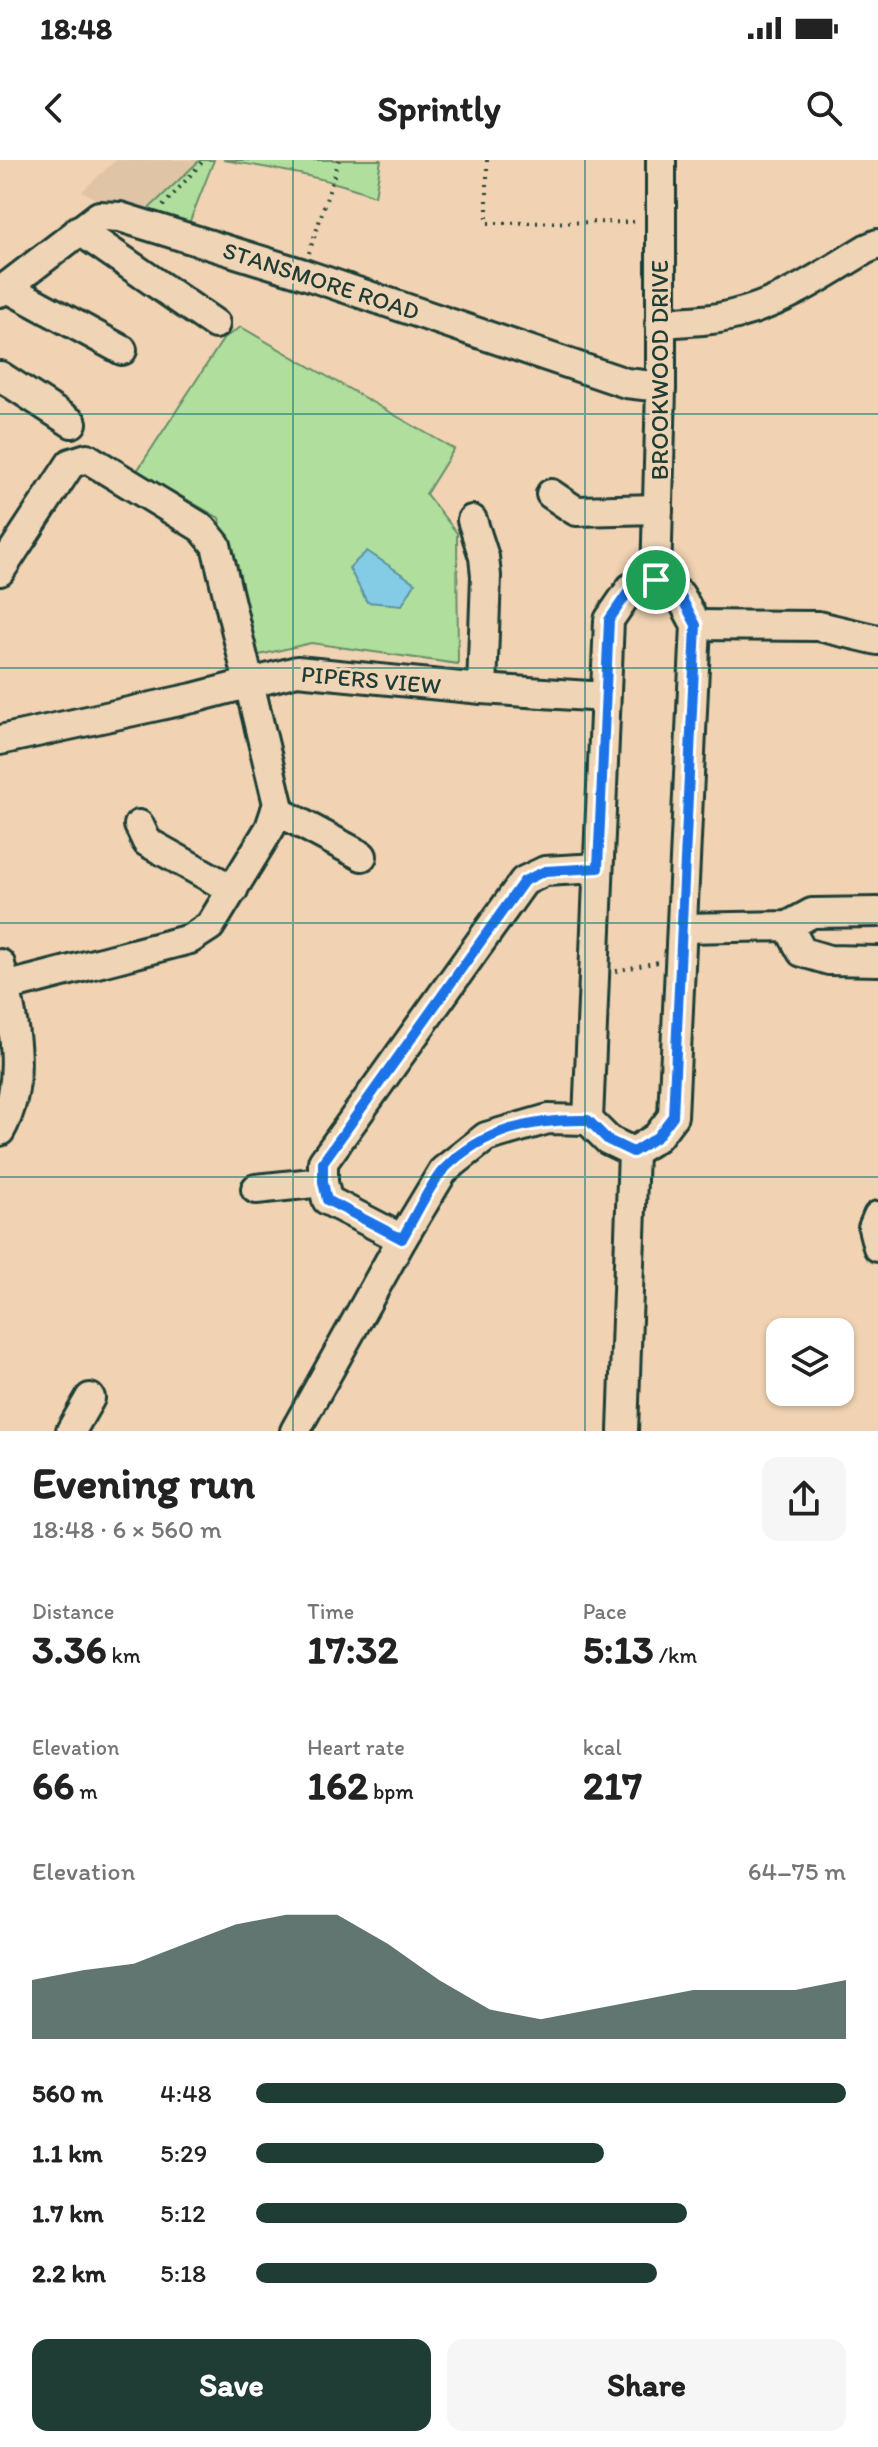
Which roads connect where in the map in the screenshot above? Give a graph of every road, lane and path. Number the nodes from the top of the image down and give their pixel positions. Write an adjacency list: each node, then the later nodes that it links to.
1 (204, 160): 6 (path)
2 (339, 160): 9 (path)
3 (487, 160): 5 (path)
4 (661, 160): 5 (street, BROOKWOOD DRIVE)
5 (660, 222): 11 (street, BROOKWOOD DRIVE)
6 (152, 227): 7 (street, STANSMORE ROAD); 9 (street, STANSMORE ROAD)
7 (79, 230): 10 (street, STANSMORE ROAD); 12 (street)
8 (878, 244): 11 (street)
9 (301, 273): 15 (street, STANSMORE ROAD)
10 (3, 289): 13 (street)
11 (660, 323): 15 (street, BROOKWOOD DRIVE)
12 (215, 324)
13 (122, 350)
14 (0, 376): 16 (street)
15 (661, 387): 18 (street, BROOKWOOD DRIVE)
16 (72, 423)
17 (551, 494): 18 (street)
18 (658, 509): 21 (street, BROOKWOOD DRIVE)
19 (472, 520): 25 (street)
20 (0, 571): 24 (street)
21 (656, 580): 22 (street); 26 (street)
22 (696, 625): 23 (street); 35 (street)
23 (878, 640)
24 (248, 684): 25 (street, PIPERS VIEW); 27 (street, PIPERS VIEW); 28 (street)
25 (482, 689): 26 (street, PIPERS VIEW)
26 (605, 697): 31 (street)
27 (0, 740)
28 (276, 810): 30 (street); 32 (street)
29 (139, 825): 32 (street)
30 (362, 856)
31 (598, 868): 38 (street); 43 (street)
32 (233, 890): 39 (street)
33 (878, 912): 34 (street)
34 (788, 926): 35 (street); 37 (street)
35 (683, 928): 36 (street)
36 (681, 957): 38 (path); 42 (street)
37 (878, 961)
38 (594, 975): 40 (street)
39 (3, 976): 41 (street)
40 (588, 1120): 42 (street); 46 (street)
41 (0, 1131)
42 (633, 1152): 51 (street)
43 (323, 1182): 44 (street); 46 (street)
44 (256, 1189)
45 (878, 1216): 47 (street)
46 (402, 1239): 50 (street)
47 (878, 1247)
48 (90, 1398): 49 (street)
49 (71, 1431)
50 (295, 1431)
51 (623, 1431)

